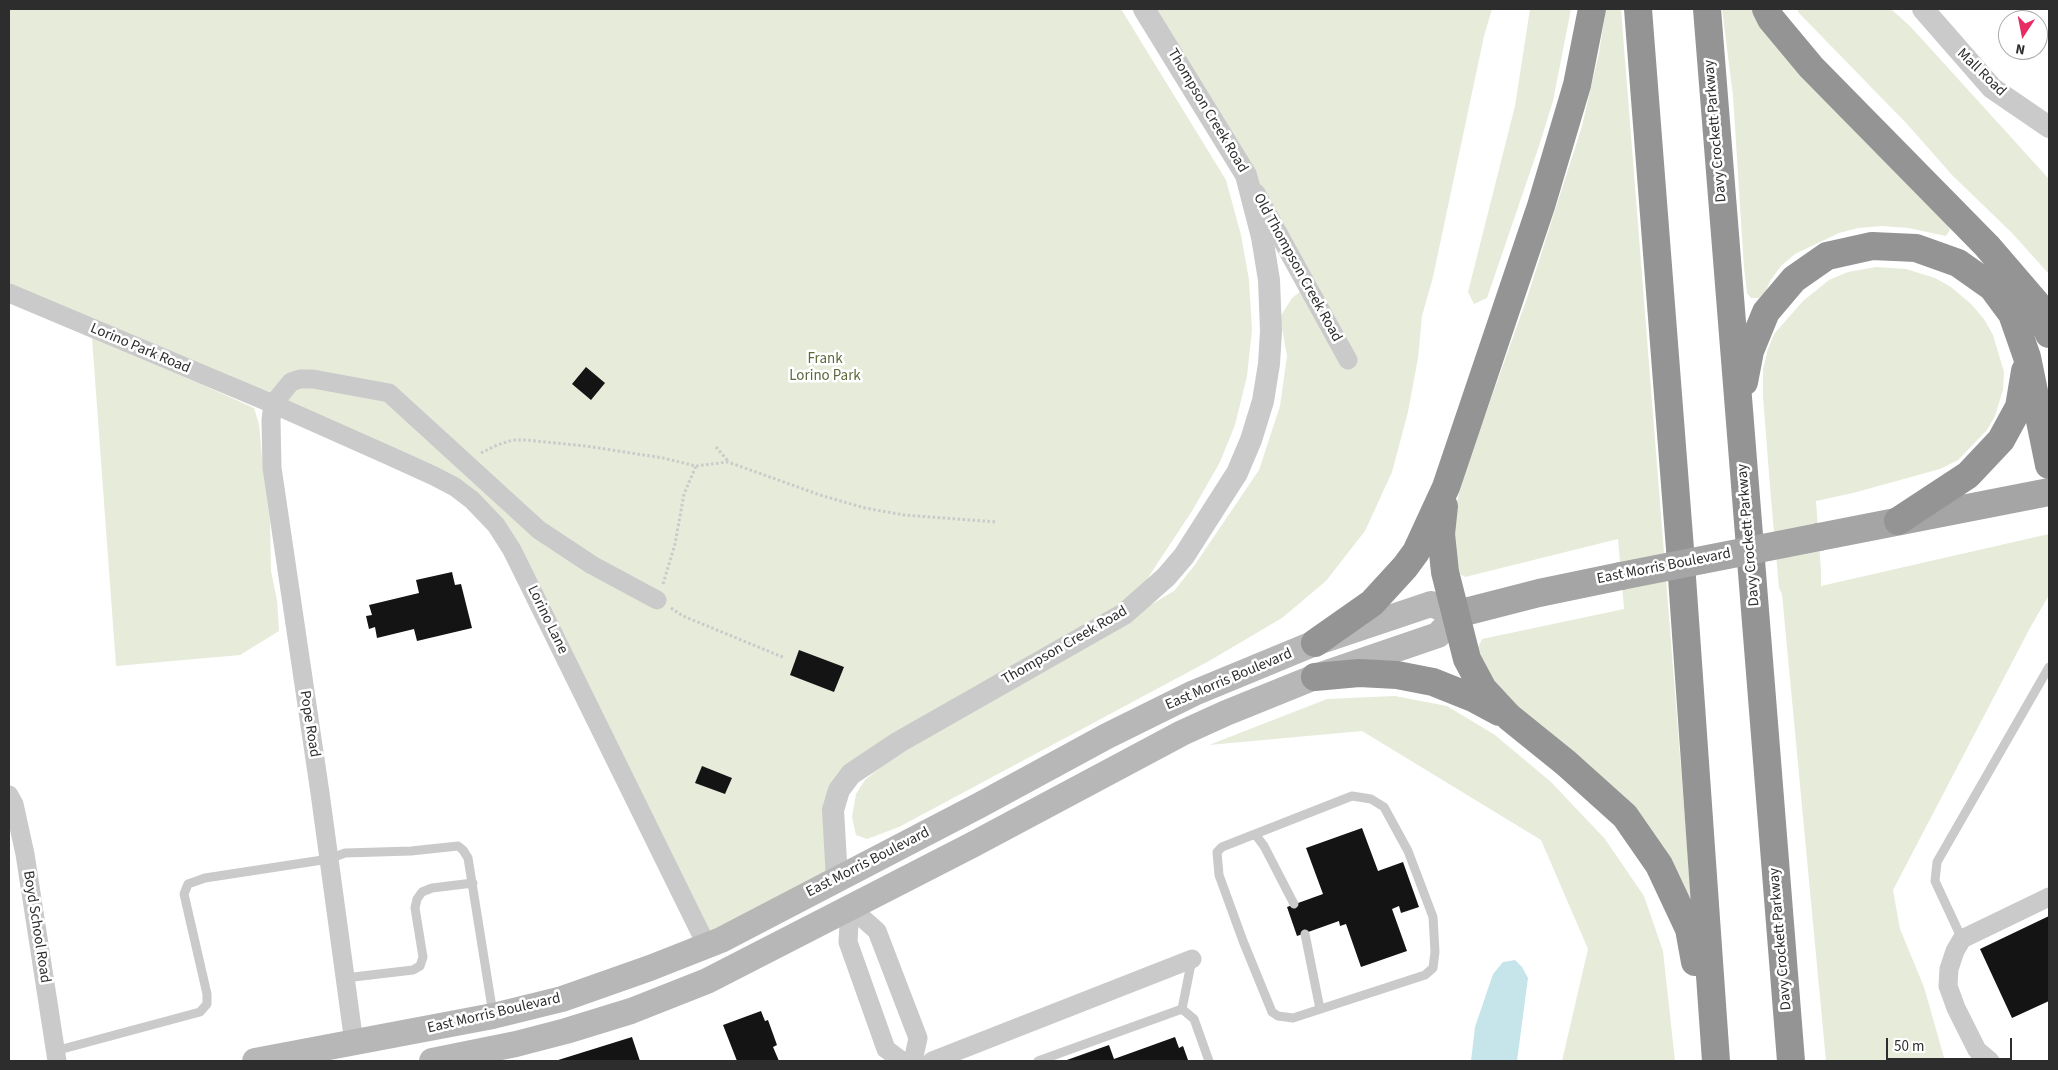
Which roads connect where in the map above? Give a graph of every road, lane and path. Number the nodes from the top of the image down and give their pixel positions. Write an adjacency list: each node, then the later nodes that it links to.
1 (1144, 9): 8 (street, Thompson Creek Road)
2 (1592, 9): 20 (highway)
3 (1638, 9): 58 (highway)
4 (1706, 9): 14 (highway, Davy Crockett Parkway)
5 (1766, 9): 10 (highway)
6 (1923, 9): 7 (street, Mall Road)
7 (2049, 127)
8 (1246, 175): 12 (street, Old Thompson Creek Road); 34 (street, Thompson Creek Road)
9 (9, 293): 13 (street, Lorino Park Road)
10 (2049, 334)
11 (2028, 357): 14 (highway); 18 (highway); 22 (highway)
12 (1348, 360)
13 (273, 404): 16 (street); 33 (street, Pope Road); 41 (street, Lorino Lane)
14 (1738, 410): 59 (highway, Davy Crockett Parkway)
15 (716, 447): 17 (path)
16 (465, 462): 19 (path); 24 (street)
17 (728, 462): 19 (path); 23 (path)
18 (2049, 465)
19 (696, 466): 24 (path)
20 (1446, 487): 25 (highway); 26 (highway)
21 (2049, 492): 22 (main road, East Morris Boulevard)
22 (1898, 521): 25 (main road, East Morris Boulevard, bridge)
23 (997, 522)
24 (657, 600): 27 (path)
25 (1457, 614): 26 (main road, East Morris Boulevard); 29 (main road, East Morris Boulevard); 30 (highway)
26 (1316, 643): 34 (main road, East Morris Boulevard)
27 (785, 658)
28 (2049, 667): 40 (lane)
29 (1315, 677): 30 (highway); 38 (main road, East Morris Boulevard)
30 (1509, 717): 58 (highway)
31 (9, 796): 50 (street, Boyd School Road)
32 (1254, 834): 37 (lane); 47 (lane); 47 (lane)
33 (329, 859): 35 (lane); 43 (street, Pope Road); 50 (lane)
34 (837, 879): 38 (main road); 41 (main road, East Morris Boulevard)
35 (472, 883): 43 (lane); 48 (lane)
36 (2049, 897): 40 (street)
37 (1294, 904)
38 (850, 908): 44 (street); 45 (street); 52 (main road, East Morris Boulevard)
39 (1305, 934): 47 (lane)
40 (1962, 939): 60 (street)
41 (707, 946): 48 (main road, East Morris Boulevard)
42 (1192, 959): 46 (lane); 55 (street)
43 (345, 978): 49 (street, Pope Road)
44 (897, 982): 45 (street); 54 (street)
45 (867, 992): 53 (street)
46 (1182, 1009): 56 (lane); 57 (lane)
47 (1320, 1009)
48 (493, 1016): 49 (main road, East Morris Boulevard)
49 (355, 1052): 51 (main road, East Morris Boulevard)
50 (56, 1056)
51 (255, 1061)
52 (432, 1061)
53 (902, 1061)
54 (914, 1061)
55 (932, 1061)
56 (1038, 1061)
57 (1209, 1061)
58 (1716, 1061)
59 (1791, 1061)
60 (1990, 1061)

